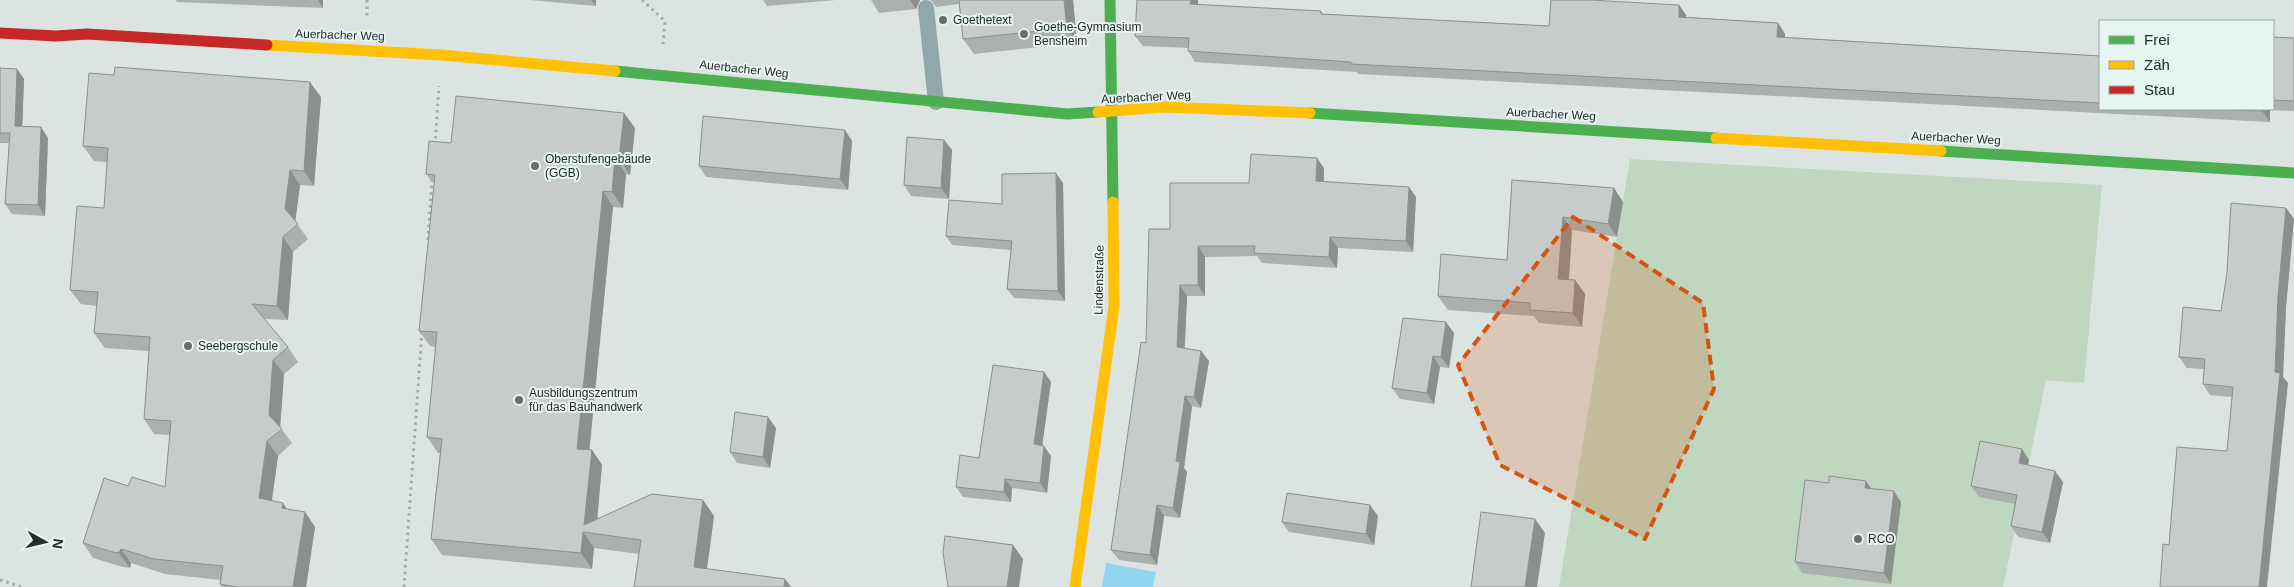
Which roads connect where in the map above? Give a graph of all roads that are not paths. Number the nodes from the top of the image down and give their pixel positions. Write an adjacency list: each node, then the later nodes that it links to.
1 (1110, 0): 5 (street, Lindenstraße)
2 (926, 8): 4 (lane)
3 (0, 33): 4 (street, Auerbacher Weg)
4 (936, 102): 5 (street, Auerbacher Weg)
5 (1112, 112): 6 (street, Auerbacher Weg); 7 (street, Lindenstraße)
6 (2294, 172)
7 (1075, 587)

